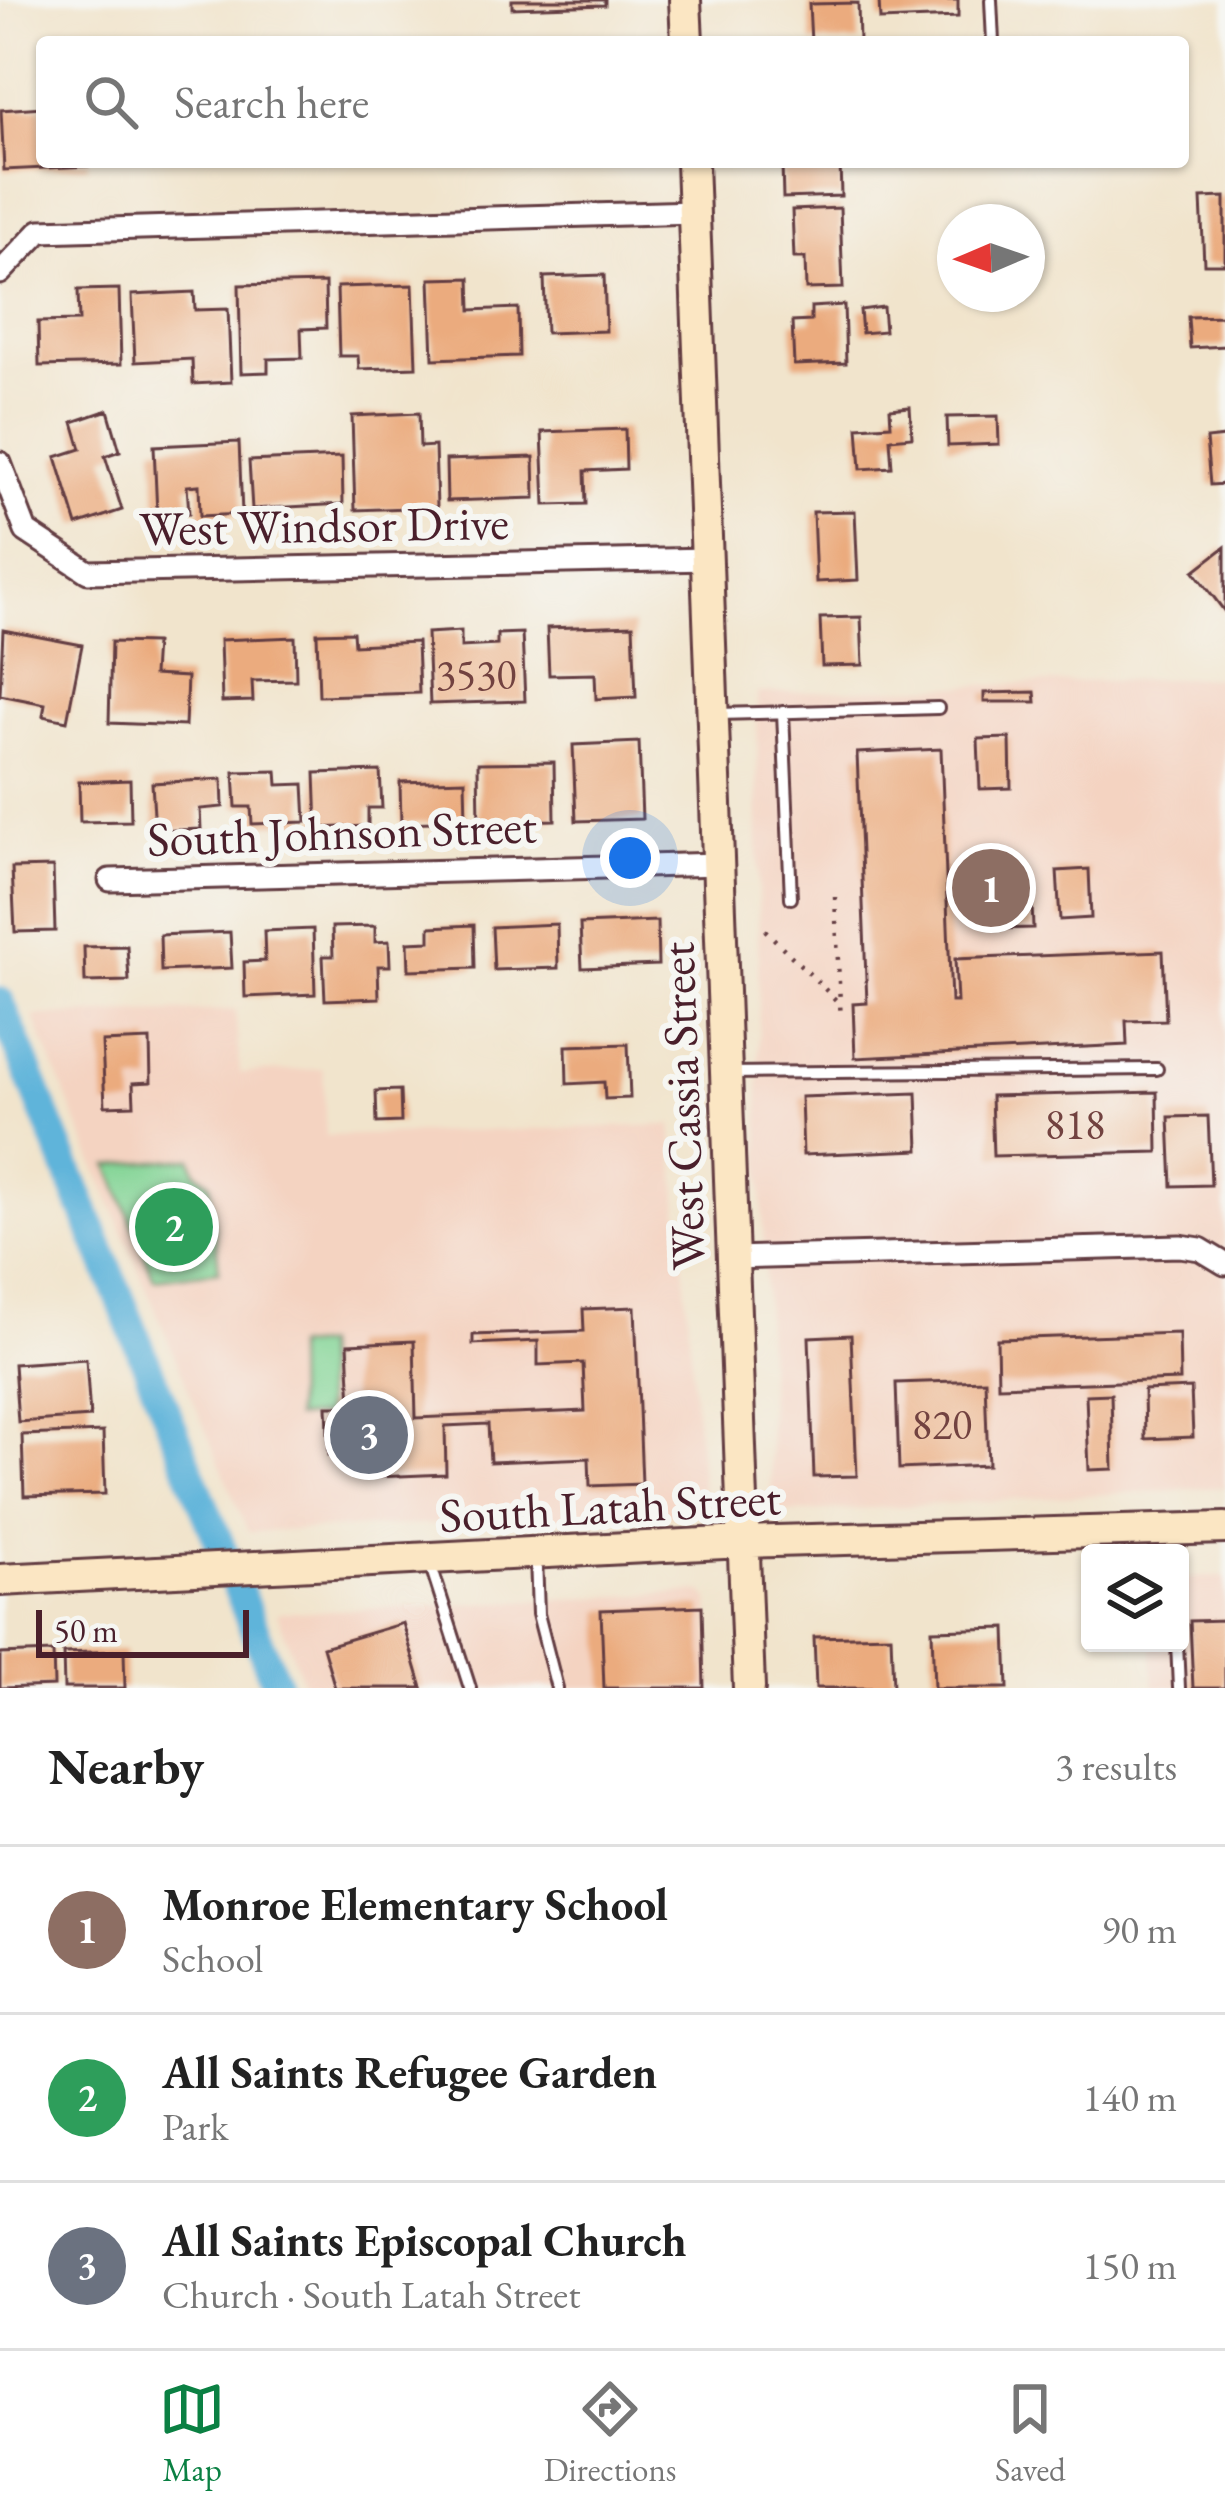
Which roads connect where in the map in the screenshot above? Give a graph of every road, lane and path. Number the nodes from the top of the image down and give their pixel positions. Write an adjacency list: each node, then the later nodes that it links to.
1 (685, 0): 3 (street)
2 (991, 0): 4 (lane)
3 (687, 36)
4 (993, 36)
5 (692, 168): 6 (street, West Cassia Street)
6 (694, 212): 7 (street); 9 (street, West Cassia Street)
7 (0, 273)
8 (0, 463): 9 (street, West Windsor Drive)
9 (709, 560): 12 (street, West Cassia Street)
10 (938, 707): 11 (lane)
11 (784, 712): 12 (lane); 16 (lane)
12 (715, 714): 13 (street, West Cassia Street)
13 (720, 864): 14 (street, South Johnson Street); 21 (street, West Cassia Street)
14 (110, 880)
15 (835, 897): 18 (path)
16 (791, 898)
17 (765, 930): 18 (path)
18 (840, 1004): 19 (path)
19 (841, 1017)
20 (1157, 1069): 21 (lane)
21 (724, 1073): 22 (street, West Cassia Street)
22 (732, 1258): 23 (street); 26 (street, West Cassia Street)
23 (1225, 1264)
24 (1225, 1528): 25 (street, South Latah Street)
25 (1173, 1541): 26 (street, South Latah Street)
26 (743, 1543): 27 (street, South Latah Street); 33 (street, West Cassia Street)
27 (536, 1554): 28 (street, South Latah Street); 32 (lane)
28 (429, 1560): 29 (street, South Latah Street); 31 (lane)
29 (0, 1580)
30 (1178, 1652): 34 (lane)
31 (470, 1688)
32 (557, 1688)
33 (749, 1688)
34 (1179, 1688)

